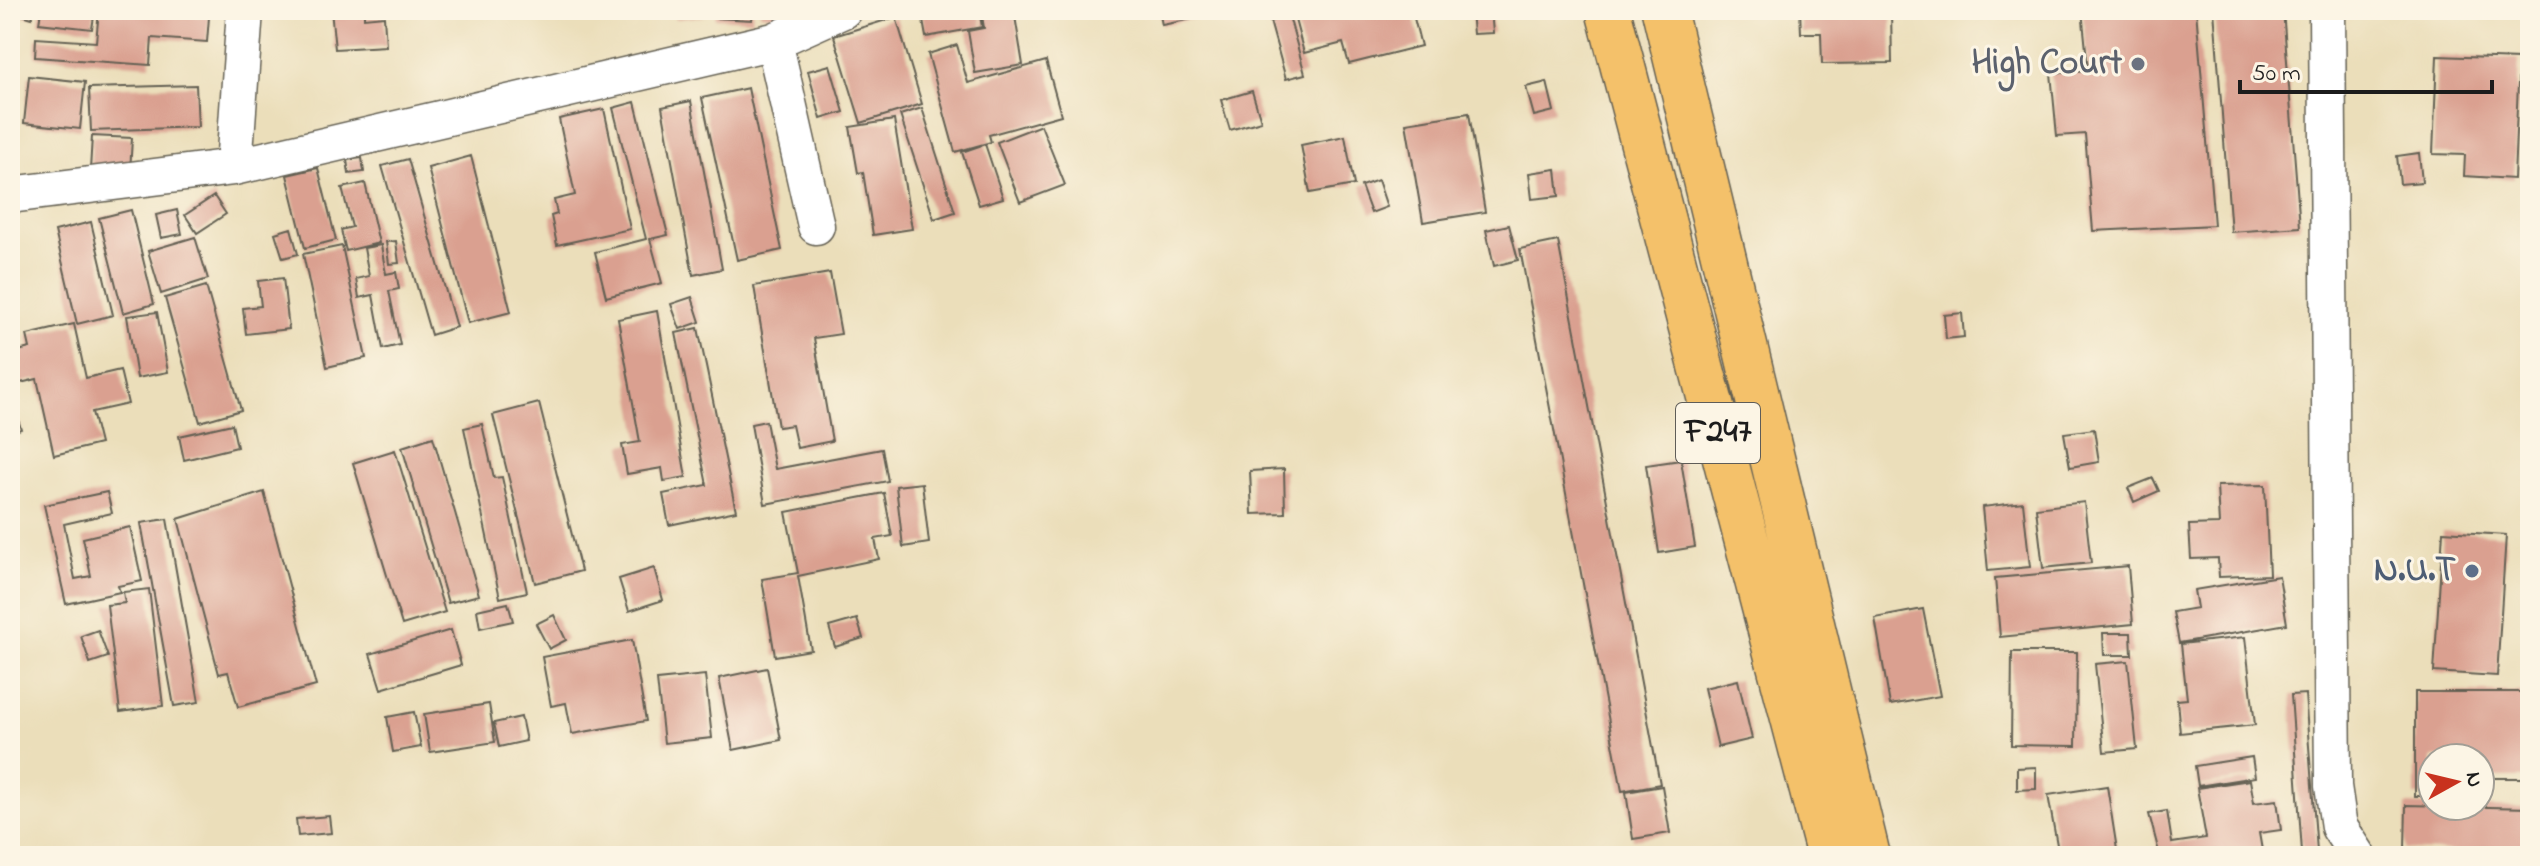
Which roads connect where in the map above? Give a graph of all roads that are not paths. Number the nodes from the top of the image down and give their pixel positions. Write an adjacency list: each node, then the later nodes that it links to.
1 (245, 10): 7 (street)
2 (843, 10): 6 (street)
3 (1608, 10): 10 (main road, F247)
4 (1664, 10): 11 (main road, F247)
5 (2327, 10): 12 (street)
6 (774, 41): 7 (street); 9 (street)
7 (234, 167): 8 (street)
8 (10, 195)
9 (816, 226)
10 (1829, 856)
11 (1868, 856)
12 (2358, 856)

